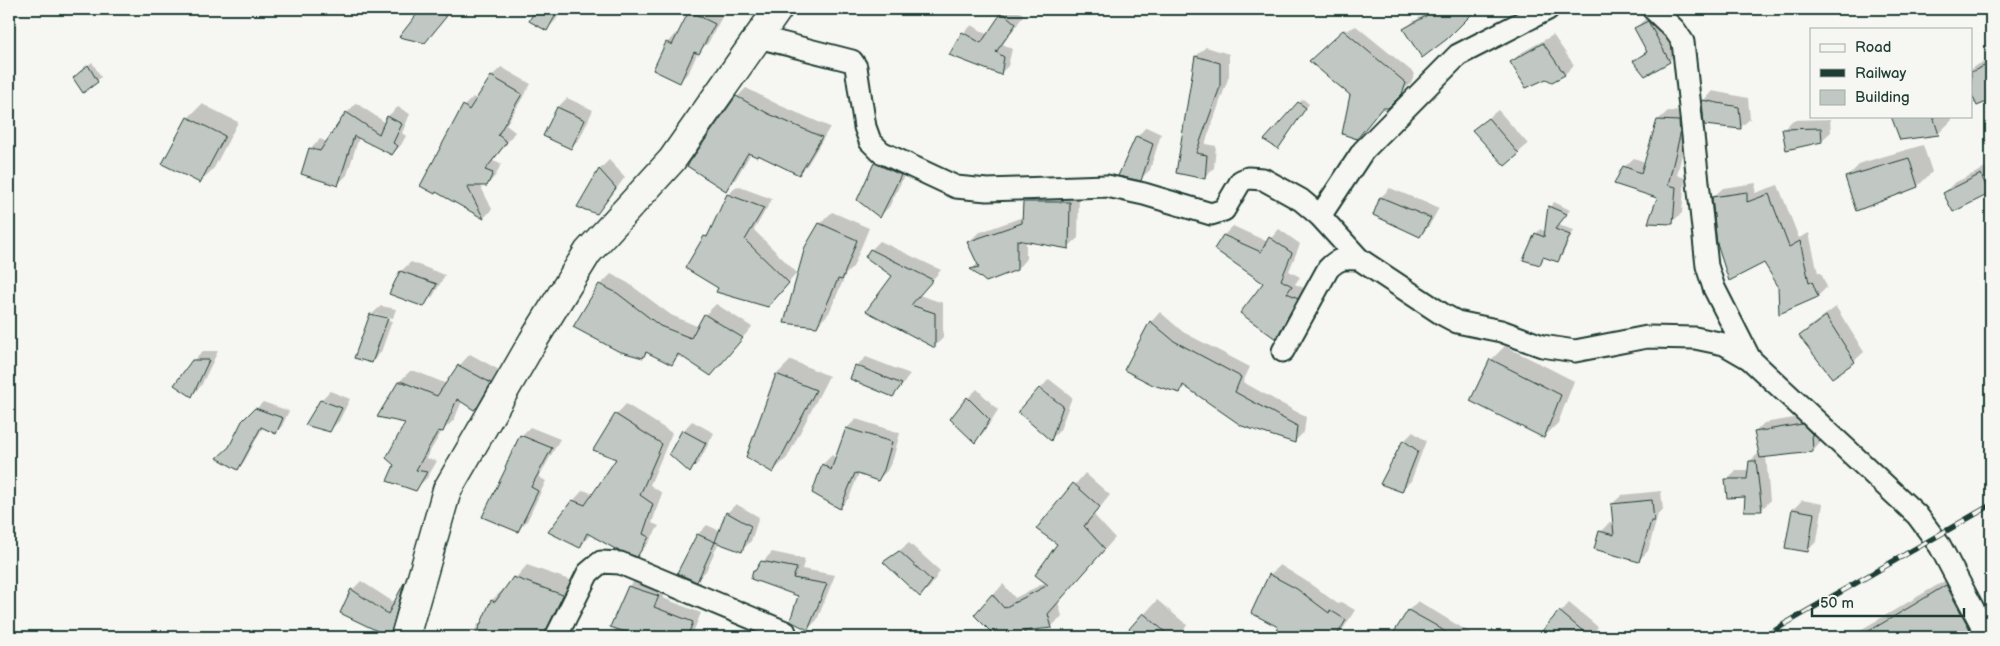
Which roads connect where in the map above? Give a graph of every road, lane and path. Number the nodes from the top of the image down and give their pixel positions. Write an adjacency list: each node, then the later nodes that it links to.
1 (778, 9): 4 (street)
2 (1548, 9): 5 (street)
3 (1653, 9): 8 (street)
4 (758, 37): 5 (street); 10 (street)
5 (1320, 216): 6 (street)
6 (1360, 259): 7 (street); 8 (street)
7 (1283, 350)
8 (1750, 359): 12 (street)
9 (785, 632): 11 (street)
10 (405, 637)
11 (556, 637)
12 (1988, 637)

